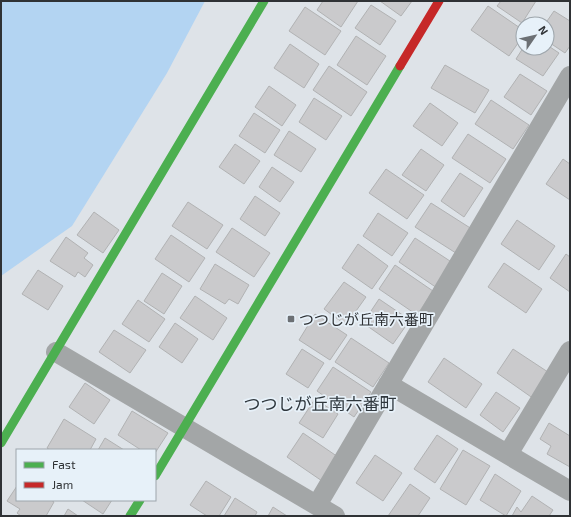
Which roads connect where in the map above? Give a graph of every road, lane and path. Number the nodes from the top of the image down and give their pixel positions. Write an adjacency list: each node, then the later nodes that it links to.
1 (264, 1): 5 (street)
2 (439, 1): 7 (street)
3 (570, 76): 6 (street)
4 (570, 351): 9 (street)
5 (56, 352): 7 (street); 8 (street)
6 (388, 384): 9 (street); 13 (street)
7 (185, 427): 10 (street); 13 (street)
8 (1, 443)
9 (508, 454): 11 (street)
10 (156, 474)
11 (570, 491)
12 (139, 501): 14 (street)
13 (317, 505): 15 (street)
14 (130, 516)
15 (335, 516)

